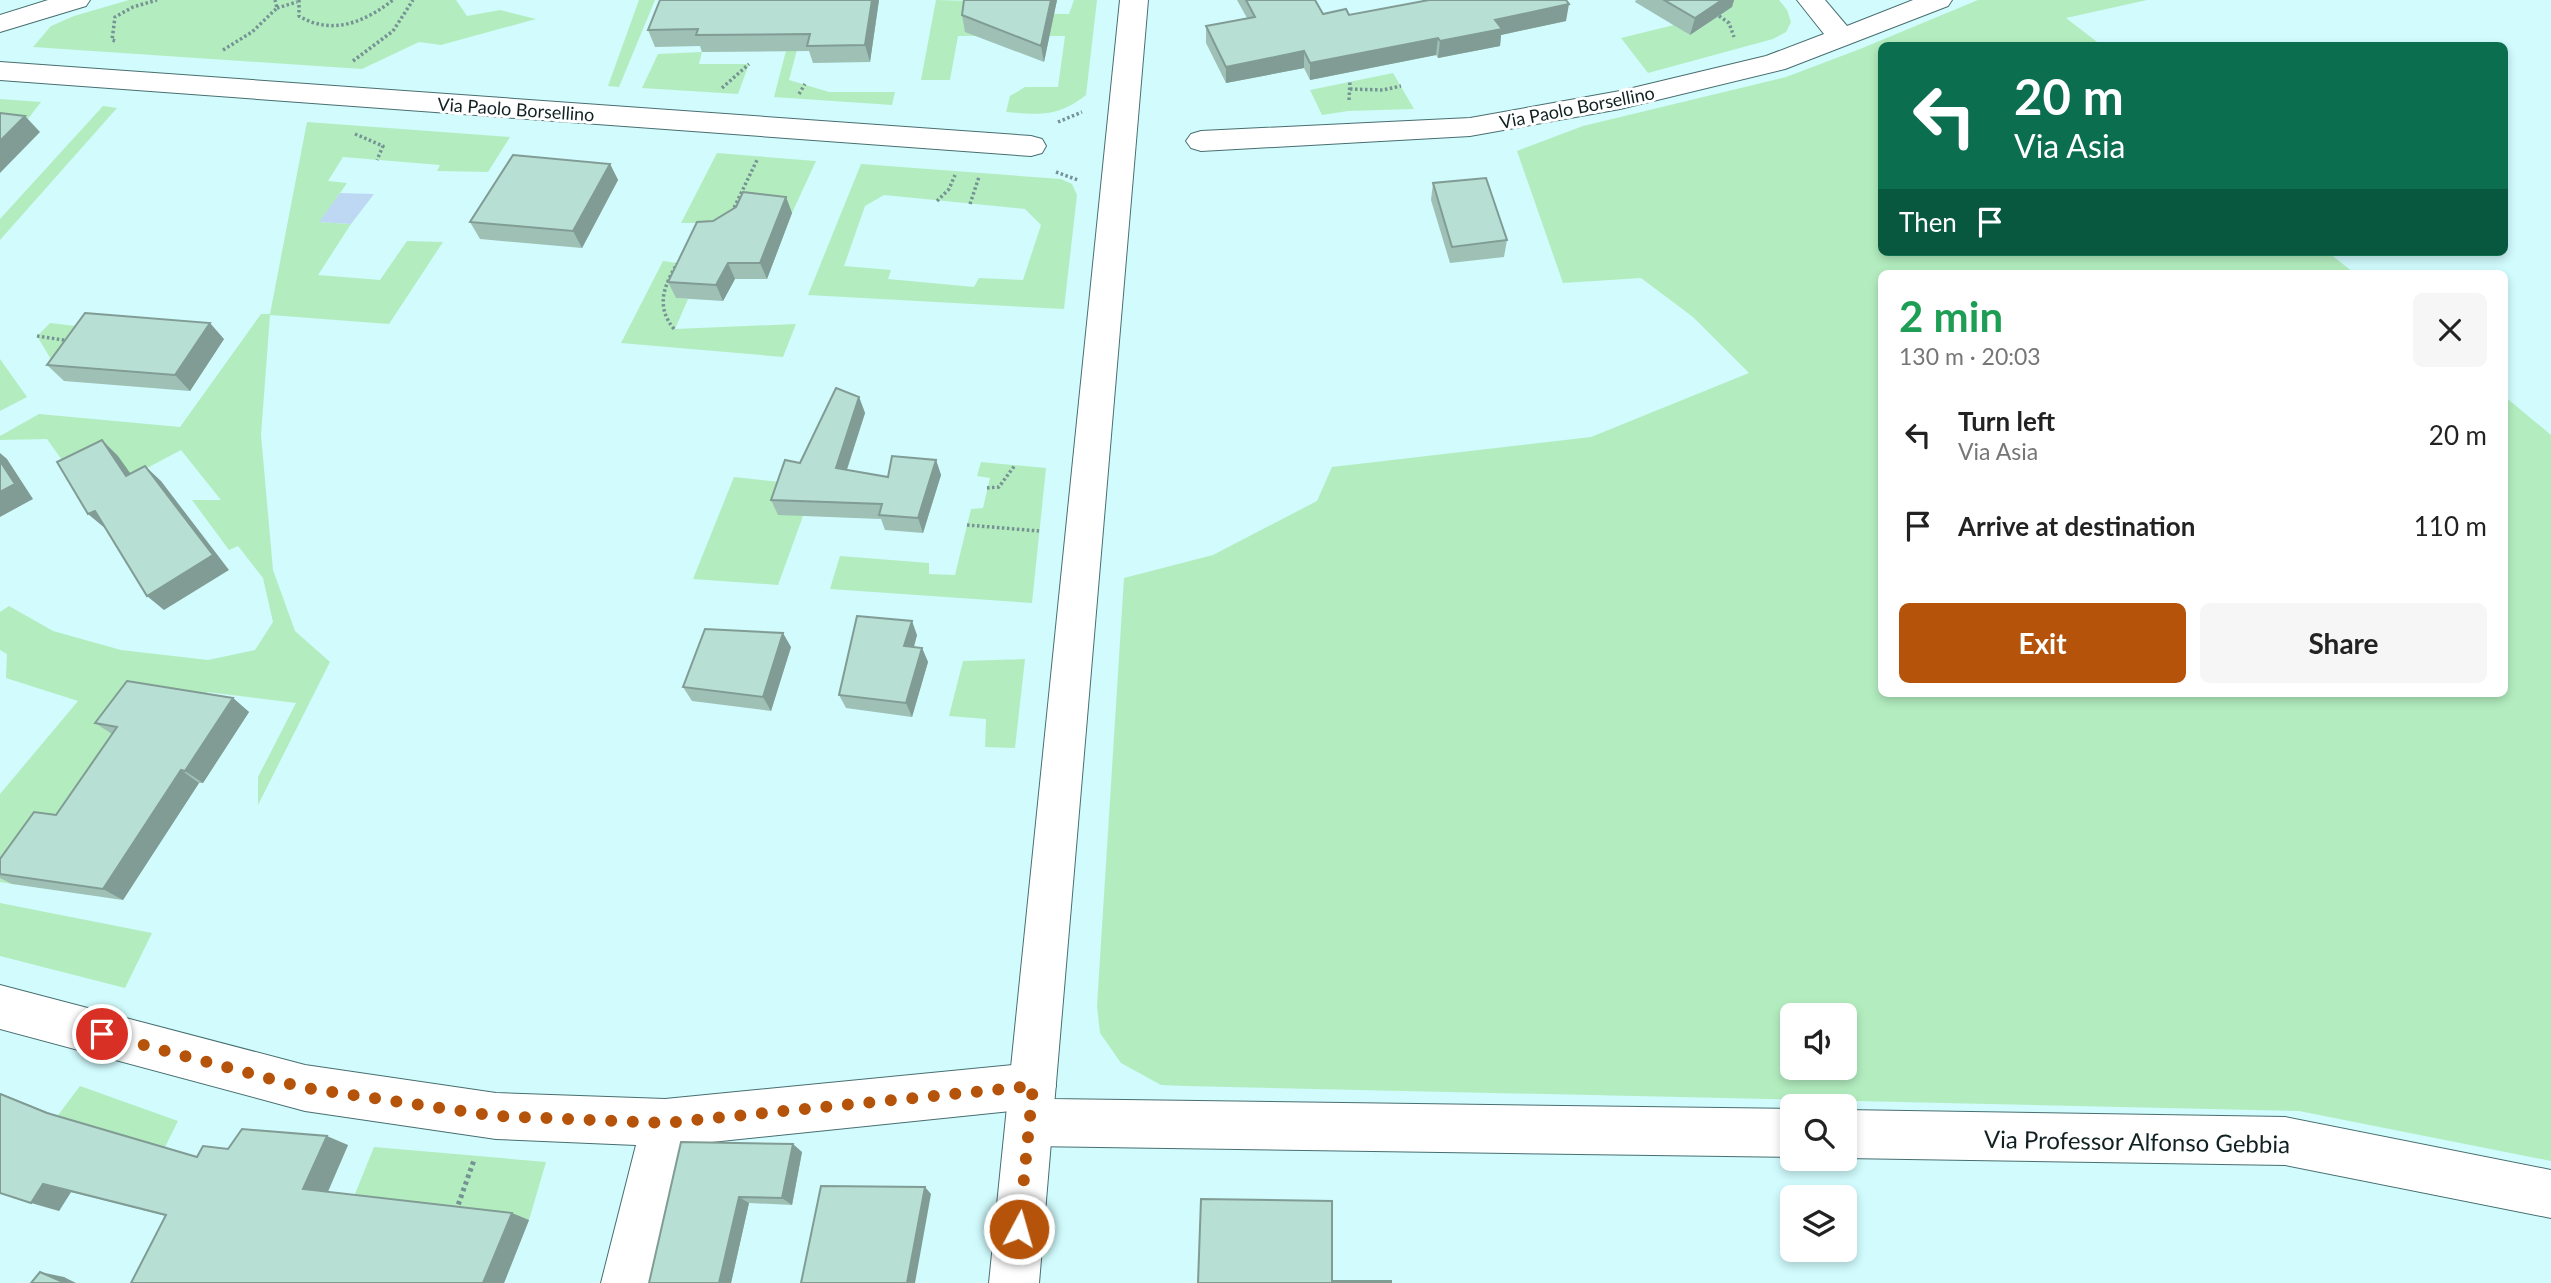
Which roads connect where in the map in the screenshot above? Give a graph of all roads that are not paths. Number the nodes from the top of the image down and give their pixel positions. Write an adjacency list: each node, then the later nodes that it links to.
1 (76, 0): 5 (street)
2 (1135, 0): 11 (street)
3 (1811, 0): 6 (street)
4 (1938, 0): 6 (street, Via Paolo Borsellino)
5 (0, 24)
6 (1842, 38): 8 (street, Via Paolo Borsellino)
7 (0, 71): 9 (street, Via Paolo Borsellino)
8 (1201, 141)
9 (1031, 146)
10 (0, 1007): 12 (street)
11 (1032, 1104): 12 (street); 13 (street); 17 (street)
12 (665, 1123): 16 (street)
13 (1780, 1133)
14 (1857, 1134): 15 (street, Via Professor Alfonso Gebbia)
15 (2551, 1195)
16 (626, 1283)
17 (1013, 1283)

